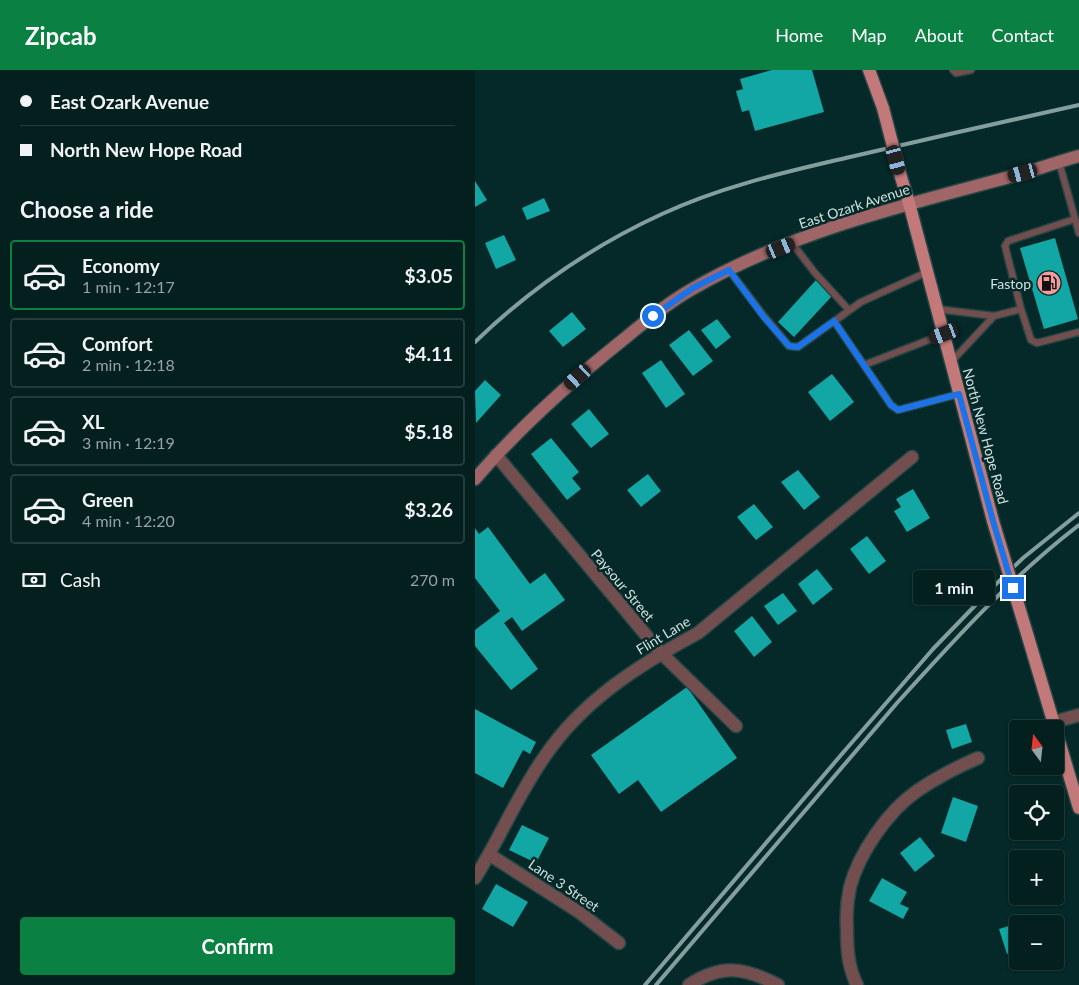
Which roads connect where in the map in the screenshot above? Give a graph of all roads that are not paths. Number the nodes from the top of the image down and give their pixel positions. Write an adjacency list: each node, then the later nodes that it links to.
1 (869, 70): 6 (main road, North New Hope Road, bridge)
2 (953, 70): 3 (lane)
3 (971, 70)
4 (1079, 156): 5 (main road, East Ozark Avenue)
5 (1059, 162): 6 (main road, East Ozark Avenue); 7 (lane)
6 (909, 203): 9 (main road, East Ozark Avenue); 11 (main road, North New Hope Road)
7 (1075, 219): 8 (lane); 13 (lane)
8 (1079, 233)
9 (791, 243): 10 (main road, East Ozark Avenue); 14 (lane)
10 (729, 270): 16 (lane); 22 (main road, East Ozark Avenue)
11 (927, 272): 12 (main road, North New Hope Road); 14 (lane)
12 (937, 309): 15 (lane); 18 (main road, North New Hope Road)
13 (1021, 309): 15 (lane); 17 (lane)
14 (849, 310): 16 (lane)
15 (994, 316): 19 (lane)
16 (834, 321): 20 (lane)
17 (1079, 332)
18 (944, 334): 19 (main road, North New Hope Road); 20 (lane)
19 (951, 362): 21 (main road, North New Hope Road)
20 (863, 365): 21 (lane)
21 (959, 394): 27 (main road, North New Hope Road, bridge)
22 (495, 455): 24 (main road, East Ozark Avenue); 25 (street, Paysour Street)
23 (912, 457): 25 (street, Flint Lane)
24 (475, 479)
25 (661, 653): 29 (street, Paysour Street); 33 (street, Flint Lane)
26 (1079, 715): 28 (street)
27 (1053, 720)
28 (1061, 720)
29 (736, 726)
30 (1064, 756): 32 (main road, North New Hope Road)
31 (978, 758): 36 (street)
32 (1079, 808)
33 (490, 855): 34 (street, Flint Lane); 35 (street, Lane 3 Street)
34 (475, 878)
35 (619, 943)
36 (854, 984)
37 (689, 985): 38 (street)
38 (778, 985)

